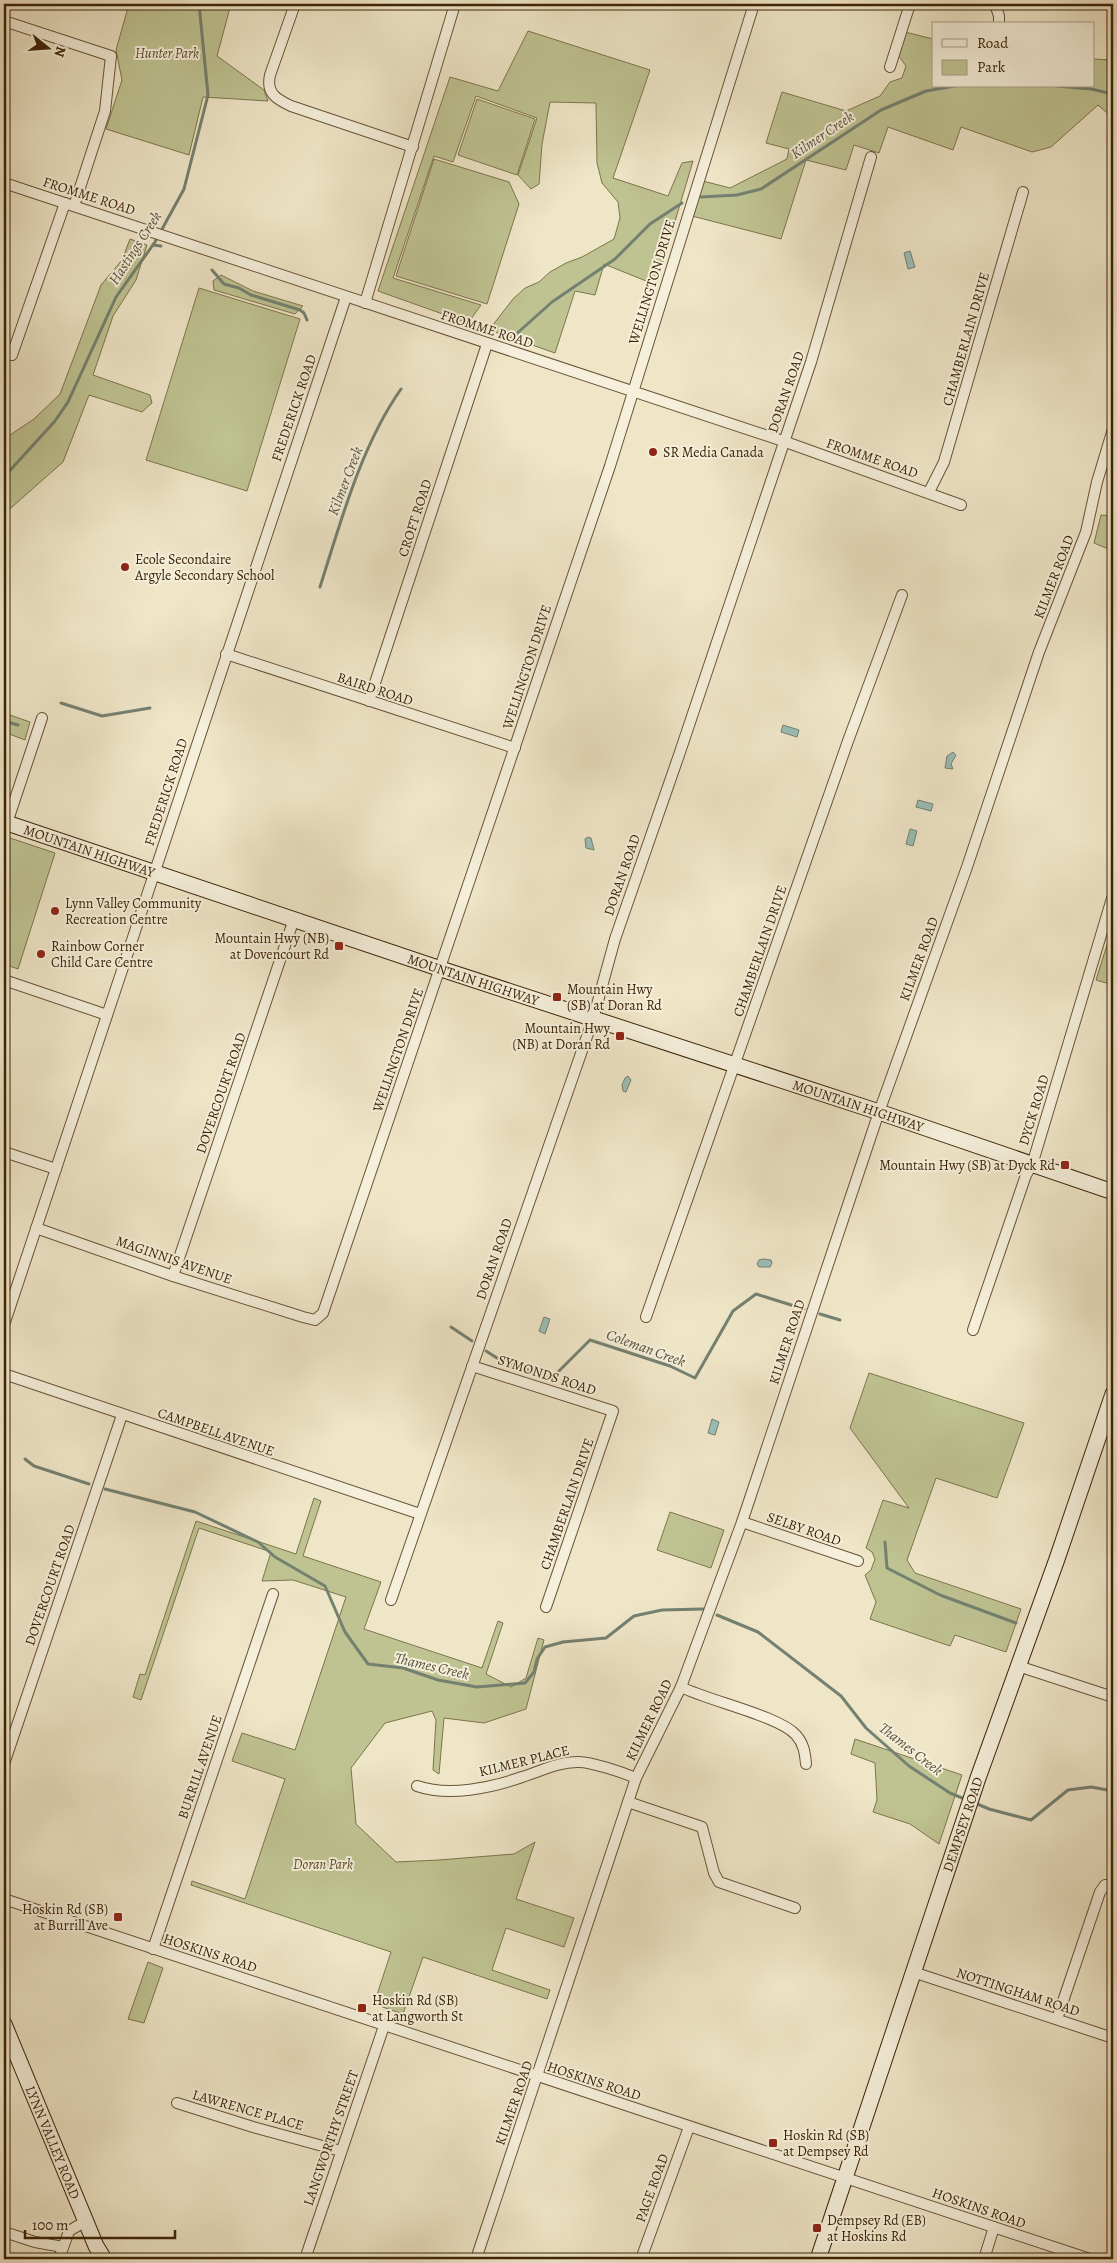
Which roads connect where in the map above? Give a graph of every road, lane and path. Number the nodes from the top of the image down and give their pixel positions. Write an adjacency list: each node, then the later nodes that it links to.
1 (295, 4): 9 (street)
2 (455, 4): 9 (street)
3 (754, 4): 18 (street, WELLINGTON DRIVE)
4 (910, 4): 8 (street)
5 (995, 4): 7 (street)
6 (4, 21): 13 (street)
7 (999, 22)
8 (890, 67)
9 (413, 147): 15 (street)
10 (871, 157): 20 (street, DORAN ROAD)
11 (4, 183): 13 (street, FROMME ROAD)
12 (1024, 192): 21 (street, CHAMBERLAIN DRIVE)
13 (69, 205): 14 (street, FROMME ROAD); 17 (street)
14 (346, 297): 15 (street, FROMME ROAD); 24 (street, FREDERICK ROAD)
15 (365, 303): 16 (street, FROMME ROAD)
16 (487, 344): 18 (street, FROMME ROAD); 25 (street, CROFT ROAD)
17 (12, 355)
18 (633, 392): 20 (street, FROMME ROAD); 27 (street, WELLINGTON DRIVE)
19 (1113, 429): 37 (street, KILMER ROAD)
20 (783, 441): 21 (street, FROMME ROAD); 35 (street, DORAN ROAD)
21 (929, 492): 22 (street, FROMME ROAD)
22 (961, 505)
23 (902, 595): 36 (street, CHAMBERLAIN DRIVE)
24 (226, 654): 25 (street, BAIRD ROAD); 29 (street, FREDERICK ROAD)
25 (369, 701): 27 (street, BAIRD ROAD)
26 (42, 718): 28 (street)
27 (516, 748): 32 (street, WELLINGTON DRIVE)
28 (5, 822): 29 (street, MOUNTAIN HIGHWAY)
29 (154, 872): 31 (street, MOUNTAIN HIGHWAY); 34 (street, FREDERICK ROAD)
30 (1113, 895): 39 (street, DYCK ROAD)
31 (294, 919): 32 (street, MOUNTAIN HIGHWAY); 43 (street, DOVERCOURT ROAD)
32 (441, 969): 35 (street, MOUNTAIN HIGHWAY); 44 (street, WELLINGTON DRIVE)
33 (4, 980): 34 (street)
34 (107, 1015): 40 (street, FREDERICK ROAD)
35 (593, 1019): 36 (street, MOUNTAIN HIGHWAY); 48 (street, DORAN ROAD)
36 (734, 1066): 37 (street, MOUNTAIN HIGHWAY); 45 (street, CHAMBERLAIN DRIVE)
37 (879, 1112): 39 (street, MOUNTAIN HIGHWAY); 54 (street, KILMER ROAD)
38 (4, 1152): 40 (street)
39 (1032, 1165): 41 (street, MOUNTAIN HIGHWAY); 47 (street, DYCK ROAD)
40 (56, 1169): 42 (street, FREDERICK ROAD)
41 (1113, 1192)
42 (36, 1228): 43 (street, MAGINNIS AVENUE); 46 (street, FREDERICK ROAD)
43 (173, 1276): 44 (street, MAGINNIS AVENUE)
44 (303, 1317)
45 (646, 1317)
46 (4, 1325)
47 (973, 1330)
48 (472, 1366): 51 (street, SYMONDS ROAD); 53 (street, DORAN ROAD)
49 (4, 1374): 52 (street, CAMPBELL AVENUE)
50 (1113, 1394): 59 (street, DEMPSEY ROAD)
51 (613, 1411): 58 (street, CHAMBERLAIN DRIVE)
52 (122, 1415): 53 (street, CAMPBELL AVENUE); 62 (street, DOVERCOURT ROAD)
53 (420, 1514): 57 (street, DORAN ROAD)
54 (742, 1522): 55 (street, SELBY ROAD); 60 (street, KILMER ROAD)
55 (858, 1561)
56 (273, 1594): 70 (street, BURRILL AVENUE)
57 (391, 1600)
58 (546, 1606)
59 (1018, 1666): 61 (street); 71 (street, DEMPSEY ROAD)
60 (682, 1687): 63 (street); 64 (street, KILMER ROAD)
61 (1113, 1697)
62 (4, 1764)
63 (806, 1764)
64 (636, 1778): 65 (street, KILMER PLACE); 66 (street, KILMER ROAD)
65 (417, 1786)
66 (628, 1802): 69 (street); 76 (street, KILMER ROAD)
67 (1113, 1886): 72 (street)
68 (4, 1899): 70 (street, HOSKINS ROAD)
69 (795, 1908)
70 (153, 1949): 74 (street, HOSKINS ROAD)
71 (913, 1972): 72 (street, NOTTINGHAM ROAD); 80 (street, DEMPSEY ROAD)
72 (1057, 2020): 75 (street, NOTTINGHAM ROAD)
73 (4, 2024): 81 (street, LYNN VALLEY ROAD)
74 (384, 2026): 76 (street, HOSKINS ROAD); 79 (street, LANGWORTHY STREET)
75 (1113, 2038)
76 (538, 2077): 78 (street, HOSKINS ROAD); 88 (street, KILMER ROAD)
77 (176, 2104): 79 (street, LAWRENCE PLACE)
78 (689, 2127): 80 (street, HOSKINS ROAD); 89 (street, PAGE ROAD)
79 (341, 2150): 87 (street, LANGWORTHY STREET)
80 (845, 2177): 82 (street, HOSKINS ROAD); 90 (street, DEMPSEY ROAD)
81 (86, 2221): 84 (street); 86 (street, LYNN VALLEY ROAD)
82 (994, 2228): 91 (street); 92 (street, HOSKINS ROAD)
83 (4, 2232): 84 (street)
84 (63, 2247): 85 (street)
85 (59, 2259)
86 (104, 2259)
87 (305, 2259)
88 (476, 2259)
89 (641, 2259)
90 (818, 2259)
91 (984, 2259)
92 (1090, 2259)

